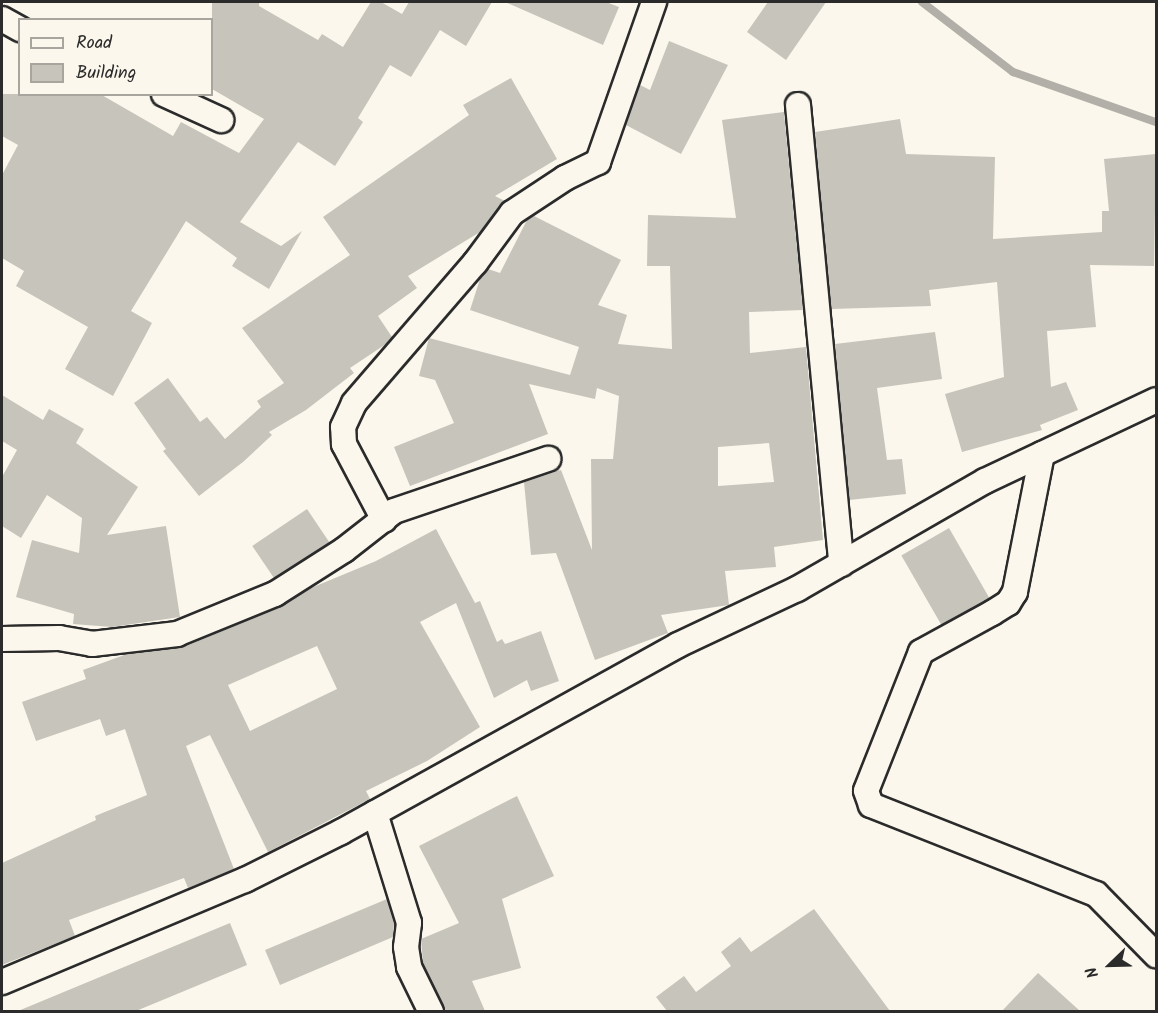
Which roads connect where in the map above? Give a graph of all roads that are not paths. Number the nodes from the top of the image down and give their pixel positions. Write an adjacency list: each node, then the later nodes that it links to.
1 (654, 2): 10 (street)
2 (2, 19): 3 (street)
3 (18, 27)
4 (168, 96): 6 (street)
5 (798, 105): 11 (street)
6 (221, 120)
7 (1156, 400): 8 (street)
8 (1042, 454): 11 (street); 14 (street)
9 (548, 459): 10 (street)
10 (384, 520): 12 (street)
11 (841, 564): 13 (street)
12 (2, 639)
13 (375, 813): 15 (street); 16 (street)
14 (1156, 955)
15 (2, 982)
16 (432, 1011)

